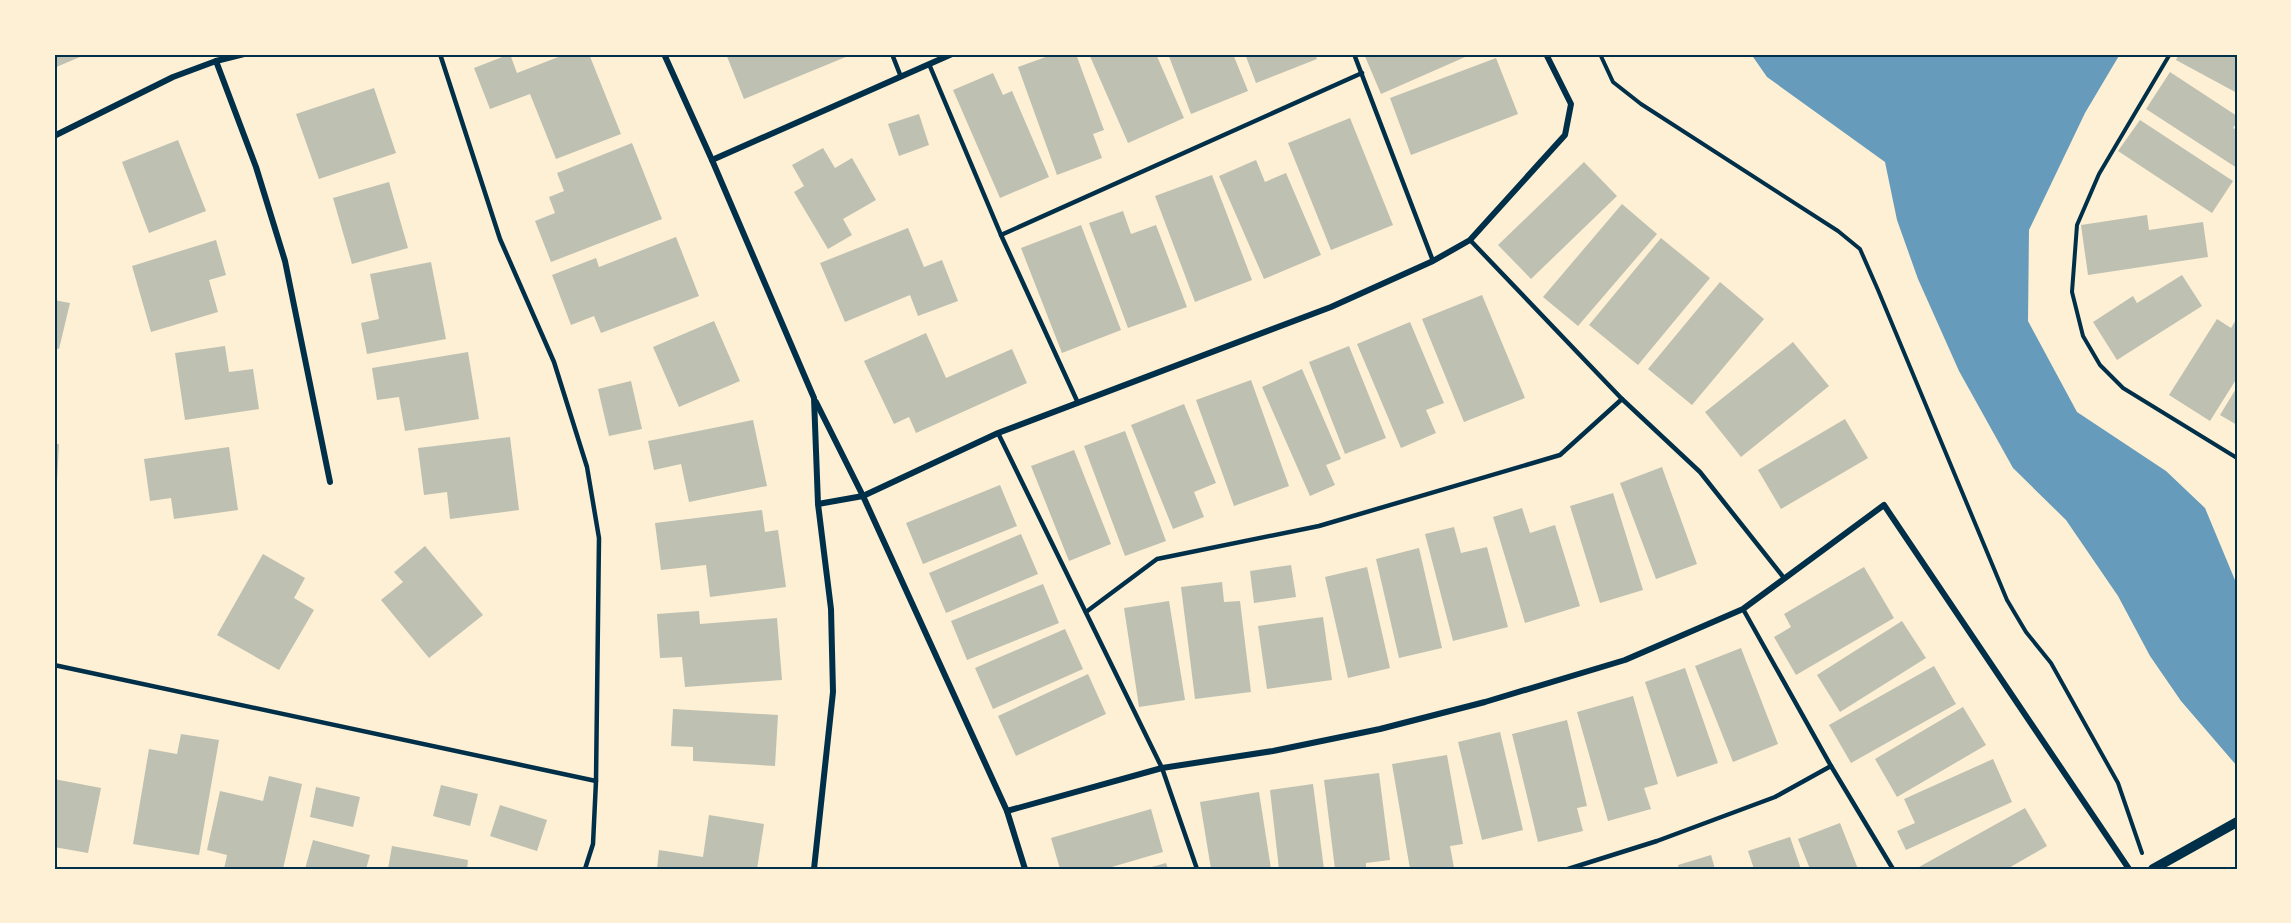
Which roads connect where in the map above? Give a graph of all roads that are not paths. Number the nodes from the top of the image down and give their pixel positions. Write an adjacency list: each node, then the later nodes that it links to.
1 (244, 54): 8 (street)
2 (440, 54): 30 (lane)
3 (664, 54): 13 (street)
4 (892, 54): 11 (lane)
5 (952, 54): 9 (street)
6 (1354, 54): 10 (lane)
7 (1546, 54): 15 (street)
8 (216, 61): 12 (street); 21 (street)
9 (929, 64): 11 (street); 14 (lane)
10 (1362, 74): 14 (lane); 16 (lane)
11 (901, 77): 13 (street)
12 (54, 136)
13 (712, 160): 17 (street)
14 (1001, 235): 19 (lane)
15 (1470, 240): 16 (street); 18 (lane)
16 (1433, 261): 19 (street)
17 (814, 398): 22 (street); 23 (street)
18 (1622, 399): 24 (lane); 26 (lane)
19 (1078, 403): 20 (street)
20 (999, 434): 22 (street); 26 (lane)
21 (330, 483)
22 (863, 496): 23 (street); 31 (street)
23 (818, 504): 34 (street)
24 (1784, 578): 25 (street); 39 (street)
25 (1743, 609): 28 (lane); 29 (street)
26 (1086, 612): 29 (lane)
27 (54, 665): 30 (lane)
28 (1831, 766): 37 (lane); 38 (lane)
29 (1162, 768): 31 (street); 36 (lane)
30 (596, 781): 33 (lane)
31 (1007, 812): 35 (street)
32 (2237, 822): 40 (street)
33 (585, 869)
34 (814, 869)
35 (1025, 869)
36 (1197, 869)
37 (1568, 869)
38 (1893, 869)
39 (2129, 869)
40 (2153, 869)

